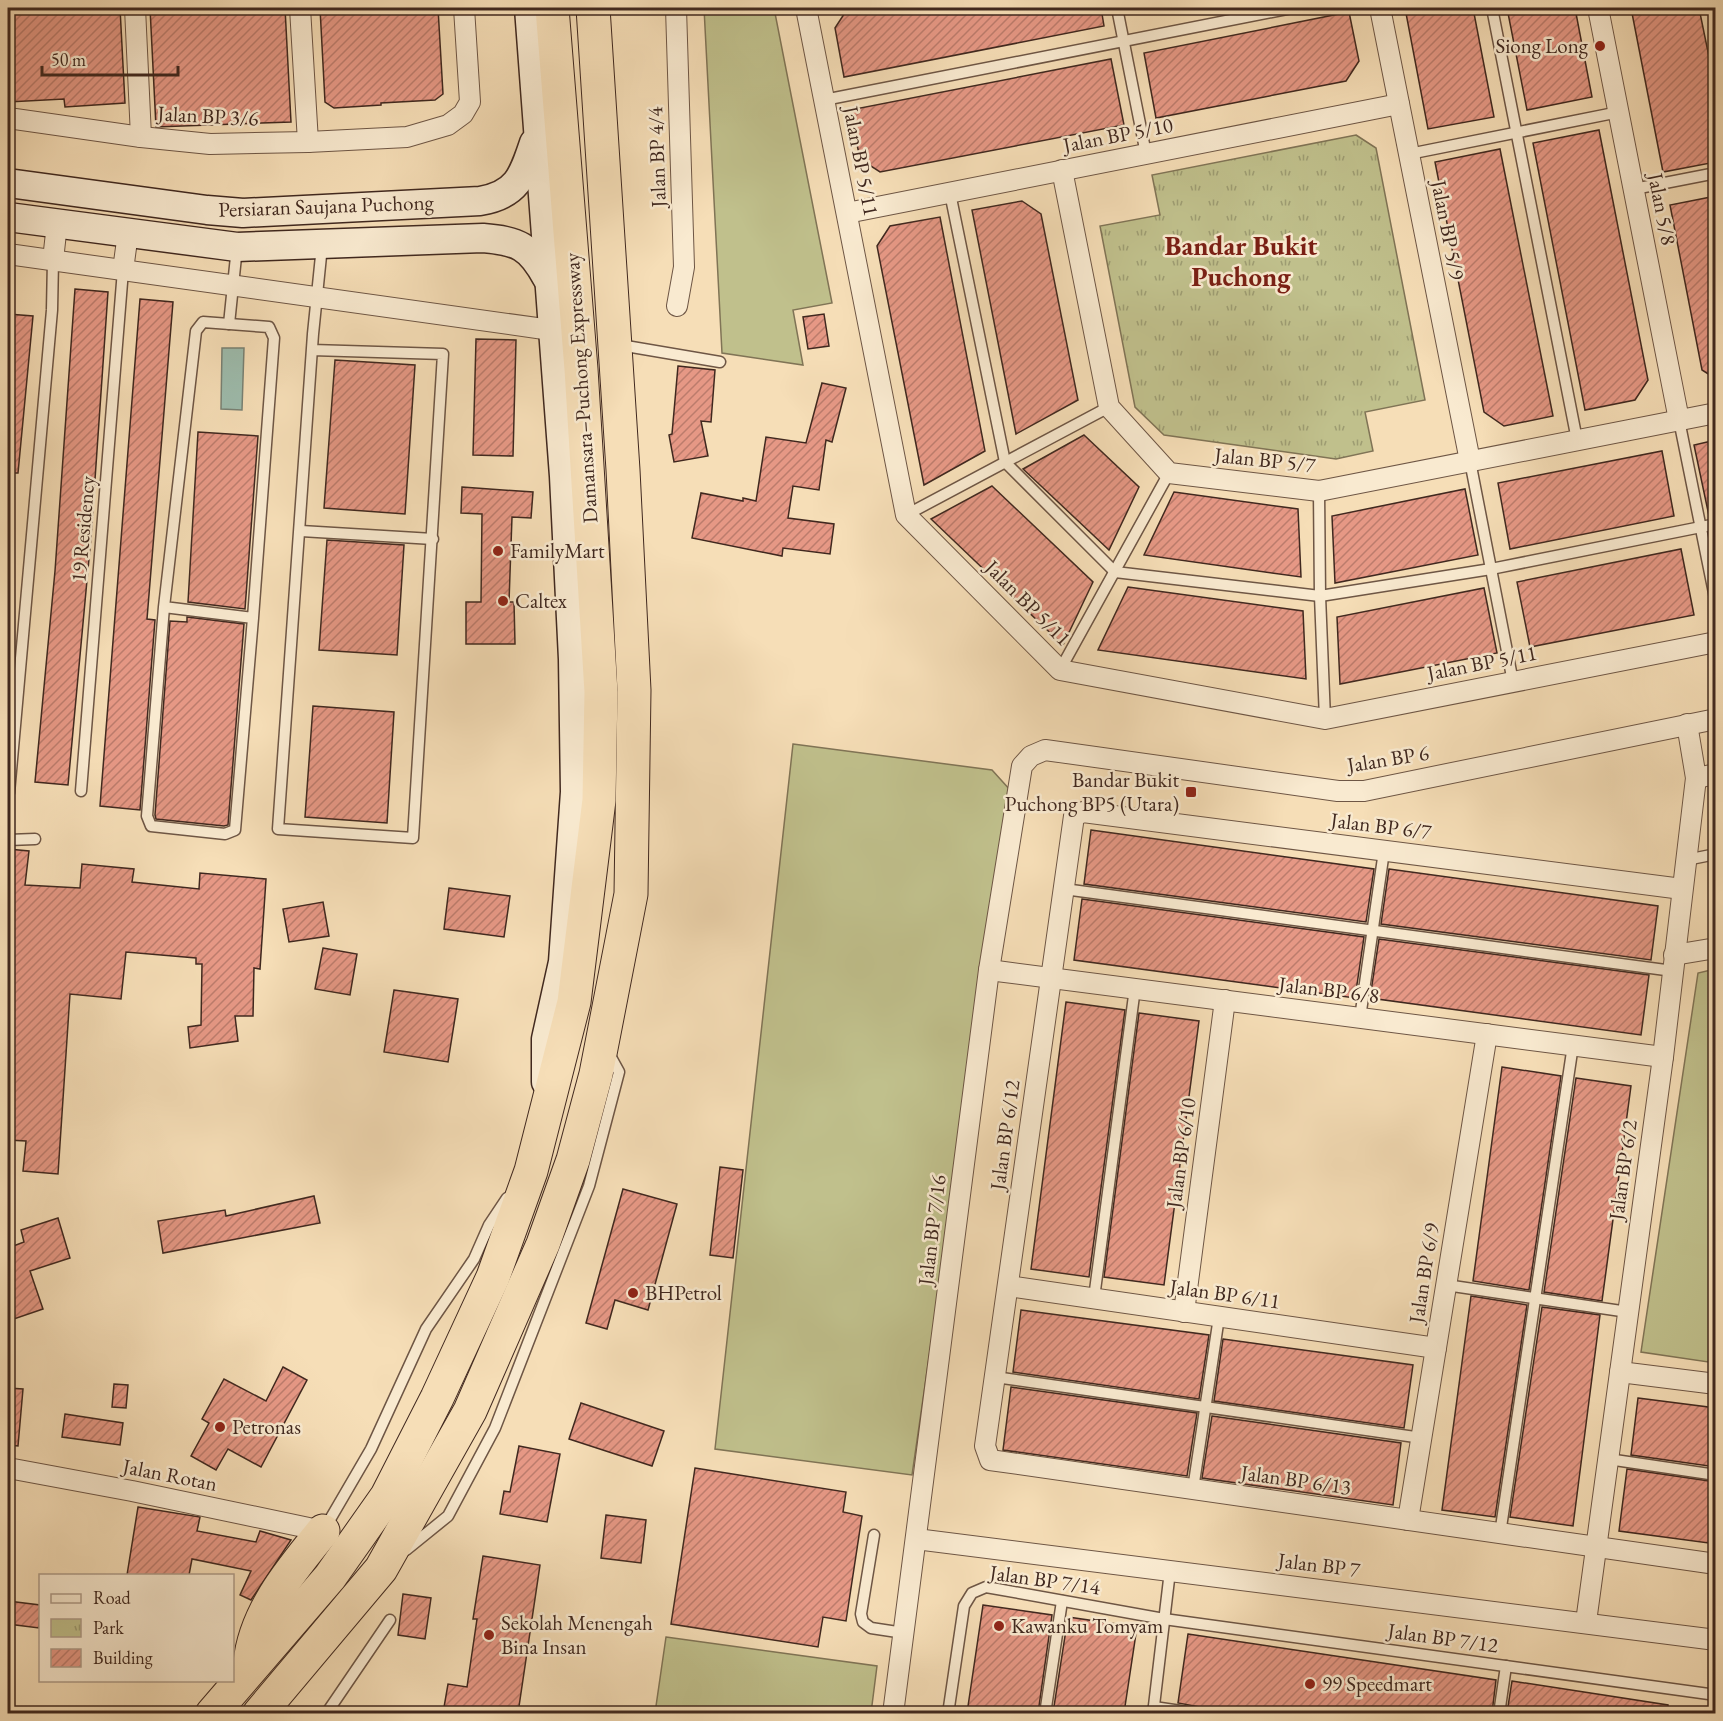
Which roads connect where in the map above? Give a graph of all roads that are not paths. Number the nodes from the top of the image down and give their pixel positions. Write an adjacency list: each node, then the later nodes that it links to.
1 (135, 8): 21 (street)
2 (300, 8): 22 (street)
3 (464, 8): 22 (street, Jalan BP 3/6)
4 (529, 8): 20 (street)
5 (552, 8): 97 (highway, Damansara–Puchong Expressway)
6 (593, 8): 45 (highway, Damansara–Puchong Expressway)
7 (676, 8): 42 (street, Jalan BP 4/4)
8 (806, 8): 15 (street, Jalan BP 5/11)
9 (1117, 8): 14 (lane)
10 (1293, 8): 14 (lane)
11 (1380, 8): 16 (street, Jalan BP 5/9)
12 (1492, 8): 19 (lane)
13 (1598, 8): 17 (street, Jalan 5/8)
14 (1123, 41): 15 (lane); 23 (lane)
15 (824, 100): 30 (street, Jalan BP 5/11)
16 (1399, 104): 23 (street, Jalan BP 5/10); 24 (street, Jalan BP 5/9)
17 (1619, 112): 19 (lane); 28 (street, Jalan 5/8)
18 (8, 118): 21 (street, Jalan BP 3/6)
19 (1516, 132): 24 (lane); 51 (lane)
20 (537, 135): 27 (street, Persiaran Saujana Puchong); 39 (street)
21 (141, 137): 22 (street, Jalan BP 3/6)
22 (308, 142)
23 (1146, 154): 25 (street, Jalan BP 5/10)
24 (1409, 154): 52 (street, Jalan BP 5/9)
25 (1062, 170): 29 (street, Jalan BP 5/10); 48 (street)
26 (1716, 173): 28 (lane)
27 (8, 183)
28 (1634, 189): 50 (street, Jalan 5/8)
29 (950, 193): 30 (street, Jalan BP 5/10); 53 (lane)
30 (847, 213): 56 (street, Jalan BP 5/11)
31 (8, 216): 32 (street, Persiaran Saujana Puchong)
32 (57, 224): 33 (street, Persiaran Saujana Puchong); 37 (street)
33 (128, 233): 35 (street, Persiaran Saujana Puchong); 38 (street)
34 (322, 246): 35 (street, Persiaran Saujana Puchong); 39 (street, Persiaran Saujana Puchong); 41 (lane)
35 (237, 247): 40 (lane)
36 (8, 254): 37 (street)
37 (53, 260): 38 (street); 77 (lane)
38 (123, 270): 40 (street); 76 (lane, 19 Residency)
39 (547, 278): 44 (street)
40 (233, 285): 41 (street); 43 (lane)
41 (317, 297): 44 (street); 46 (lane)
42 (677, 306)
43 (229, 324): 65 (lane); 66 (lane)
44 (551, 330): 97 (street)
45 (615, 344): 47 (lane); 136 (highway, Damansara–Puchong Expressway)
46 (312, 350): 59 (lane); 60 (lane)
47 (720, 362)
48 (1109, 407): 53 (lane); 54 (street)
49 (1716, 413): 50 (street, Jalan BP 5/7)
50 (1679, 420): 51 (street, Jalan BP 5/7); 58 (lane)
51 (1577, 440): 52 (street, Jalan BP 5/7)
52 (1470, 461): 55 (street, Jalan BP 5/7); 61 (lane)
53 (1005, 462): 56 (lane); 62 (lane)
54 (1169, 473): 55 (street, Jalan BP 5/7); 62 (lane)
55 (1319, 491): 63 (lane)
56 (906, 515): 68 (street, Jalan BP 5/11)
57 (1716, 524): 58 (lane)
58 (1701, 527): 61 (lane); 64 (lane)
59 (301, 531): 60 (lane); 60 (lane)
60 (433, 539)
61 (1491, 568): 63 (lane); 69 (lane)
62 (1115, 572): 63 (lane); 68 (lane)
63 (1320, 596): 70 (lane)
64 (1716, 603)
65 (164, 607): 66 (lane); 66 (lane)
66 (253, 618)
67 (1716, 642): 69 (street, Jalan BP 5/11)
68 (1060, 670): 70 (street, Jalan BP 5/11)
69 (1514, 681): 70 (street, Jalan BP 5/11)
70 (1325, 719)
71 (1716, 719): 72 (street, Jalan BP 6)
72 (1687, 724): 73 (street, Jalan BP 6); 75 (street, Jalan BP 6/2)
73 (1031, 756): 89 (street, Jalan BP 7/16)
74 (1716, 774): 75 (street)
75 (1696, 778): 83 (street, Jalan BP 6/2)
76 (81, 791)
77 (9, 793)
78 (1074, 816): 81 (street, Jalan BP 6/7); 84 (street, Jalan BP 6/12)
79 (35, 838): 80 (lane)
80 (8, 840)
81 (1384, 850): 85 (street, Jalan BP 6/7); 86 (lane)
82 (1716, 854): 83 (lane)
83 (1686, 860): 85 (street, Jalan BP 6/2)
84 (1064, 889): 86 (lane); 90 (street, Jalan BP 6/12)
85 (1682, 889): 88 (street, Jalan BP 6/2)
86 (1372, 930): 88 (lane); 93 (lane)
87 (1716, 948): 88 (street)
88 (1673, 963): 96 (street, Jalan BP 6/2)
89 (990, 970): 90 (street, Jalan BP 6/8); 121 (street, Jalan BP 7/16)
90 (1051, 978): 91 (street, Jalan BP 6/8); 100 (street, Jalan BP 6/12)
91 (1135, 988): 92 (street, Jalan BP 6/8); 101 (lane)
92 (1225, 1000): 93 (street, Jalan BP 6/8); 103 (street, Jalan BP 6/10)
93 (1360, 1018): 94 (street, Jalan BP 6/8)
94 (1486, 1034): 95 (street, Jalan BP 6/8); 99 (street, Jalan BP 6/9)
95 (1573, 1045): 96 (street, Jalan BP 6/8); 102 (lane)
96 (1663, 1057): 104 (street, Jalan BP 6/2)
97 (546, 1111): 98 (highway, Damansara–Puchong Expressway)
98 (531, 1171): 118 (lane); 132 (highway, Damansara–Puchong Expressway)
99 (1446, 1285): 102 (lane); 106 (street, Jalan BP 6/9)
100 (1008, 1286): 101 (street, Jalan BP 6/11); 108 (street, Jalan BP 6/12)
101 (1095, 1299): 103 (street, Jalan BP 6/11)
102 (1535, 1299): 104 (lane); 119 (lane)
103 (1184, 1312): 105 (street, Jalan BP 6/11)
104 (1628, 1312): 107 (street, Jalan BP 6/2)
105 (1219, 1317): 106 (street, Jalan BP 6/11); 110 (lane)
106 (1436, 1348): 111 (street, Jalan BP 6/9)
107 (1620, 1372): 109 (street); 112 (street, Jalan BP 6/2)
108 (995, 1377): 110 (lane); 113 (street, Jalan BP 6/12)
109 (1716, 1384)
110 (1205, 1406): 111 (lane); 116 (lane)
111 (1422, 1438): 117 (street, Jalan BP 6/9)
112 (1608, 1459): 115 (lane); 122 (street, Jalan BP 6/2)
113 (990, 1460): 116 (street, Jalan BP 6/13)
114 (8, 1468): 118 (street, Jalan Rotan)
115 (1716, 1474)
116 (1193, 1489): 117 (street, Jalan BP 6/13)
117 (1408, 1520): 119 (street, Jalan BP 6/13)
118 (323, 1531): 132 (highway)
119 (1500, 1534): 122 (street, Jalan BP 6/13)
120 (874, 1535): 129 (lane)
121 (916, 1539): 124 (street, Jalan BP 7); 129 (street, Jalan BP 7/16)
122 (1596, 1547): 123 (street, Jalan BP 6/13); 128 (street, Jalan BP 6/2)
123 (1716, 1564)
124 (1170, 1571): 126 (lane); 128 (street, Jalan BP 7)
125 (1062, 1601): 126 (lane, Jalan BP 7/14); 139 (lane, Jalan BP 7/14); 140 (lane)
126 (1164, 1619): 131 (lane, Jalan BP 7/12); 134 (lane)
127 (390, 1620): 137 (lane)
128 (1586, 1622): 130 (street, Jalan BP 7)
129 (904, 1633): 138 (street, Jalan BP 7/16)
130 (1716, 1640)
131 (1506, 1666): 133 (lane, Jalan BP 7/12); 142 (lane)
132 (249, 1668): 135 (highway, Damansara–Puchong Expressway)
133 (1716, 1695)
134 (1154, 1710): 141 (lane)
135 (212, 1713)
136 (259, 1713)
137 (326, 1713)
138 (893, 1713)
139 (948, 1713)
140 (1046, 1713)
141 (1201, 1713)
142 (1499, 1713)

